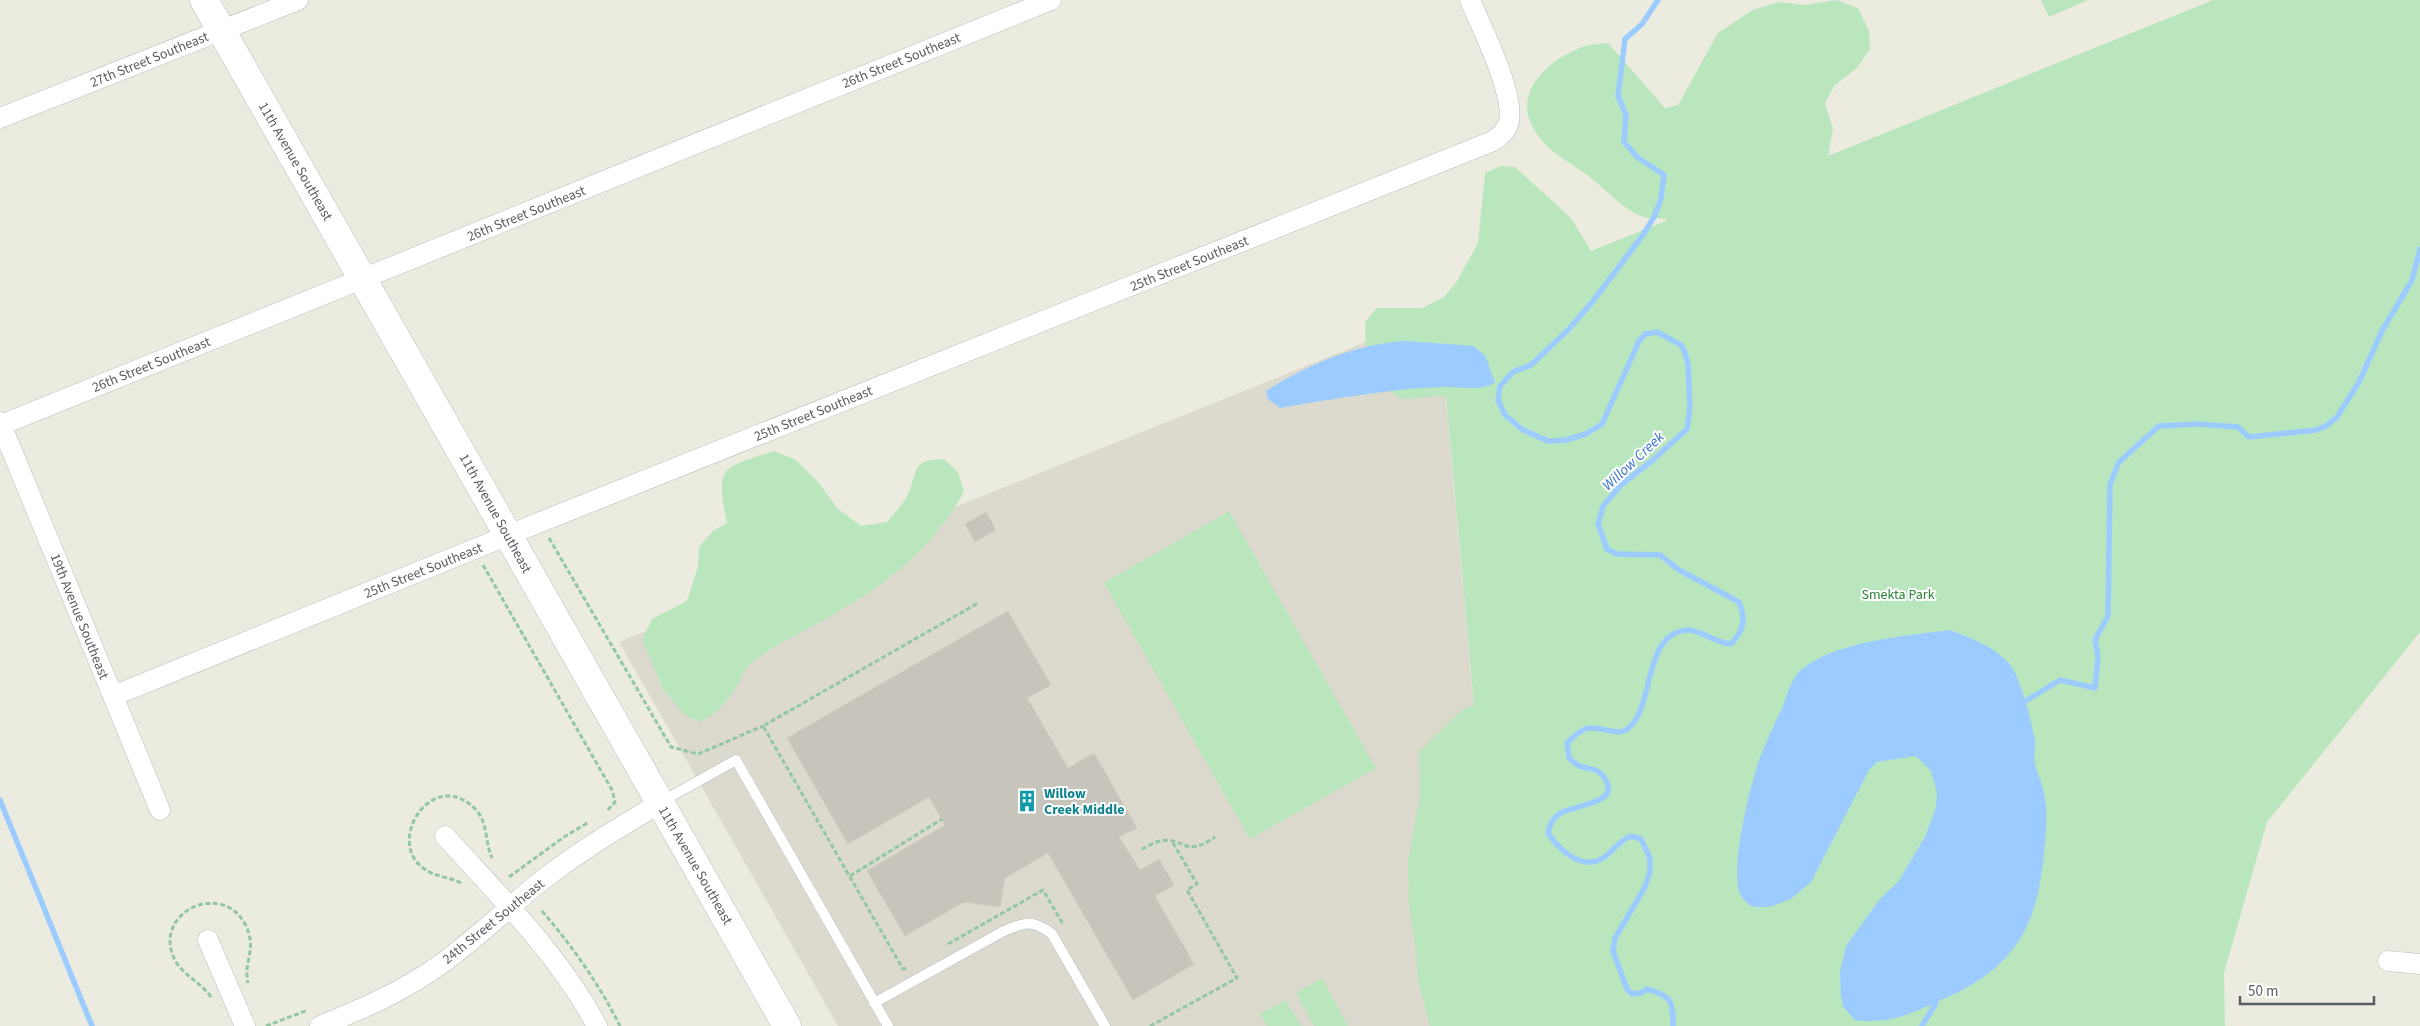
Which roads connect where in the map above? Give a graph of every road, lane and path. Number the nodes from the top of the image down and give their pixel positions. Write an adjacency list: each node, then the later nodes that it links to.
1 (204, 0): 5 (main road, 11th Avenue Southeast)
2 (298, 0): 5 (street, 27th Street Southeast)
3 (1051, 0): 7 (street, 26th Street Southeast)
4 (1470, 0): 9 (street, 25th Street Southeast)
5 (221, 31): 6 (street, 27th Street Southeast); 7 (main road, 11th Avenue Southeast)
6 (0, 118)
7 (363, 279): 8 (street, 26th Street Southeast); 10 (main road, 11th Avenue Southeast)
8 (1, 423): 13 (street, 19th Avenue Southeast)
9 (540, 522): 10 (street, 25th Street Southeast); 14 (path)
10 (509, 535): 11 (street, 25th Street Southeast); 16 (main road, 11th Avenue Southeast)
11 (473, 549): 13 (street, 25th Street Southeast); 15 (path)
12 (978, 603): 14 (path)
13 (113, 696): 17 (street, 19th Avenue Southeast)
14 (763, 726): 23 (path)
15 (615, 802)
16 (660, 803): 25 (street, 24th Street Southeast); 31 (lane); 36 (main road, 11th Avenue Southeast)
17 (160, 810)
18 (942, 819): 23 (path)
19 (445, 836): 25 (street)
20 (1216, 836): 21 (path)
21 (1172, 841): 22 (path); 39 (path)
22 (1142, 850)
23 (850, 876): 30 (path)
24 (1043, 890): 27 (path)
25 (510, 907): 32 (street, 24th Street Southeast); 35 (street)
26 (208, 940): 33 (street)
27 (944, 946)
28 (2388, 961): 29 (street)
29 (2420, 964)
30 (911, 965)
31 (874, 1003): 37 (lane); 38 (lane)
32 (318, 1016): 34 (path)
33 (245, 1026)
34 (266, 1026)
35 (597, 1026)
36 (787, 1026)
37 (888, 1026)
38 (1105, 1026)
39 (1150, 1026)

